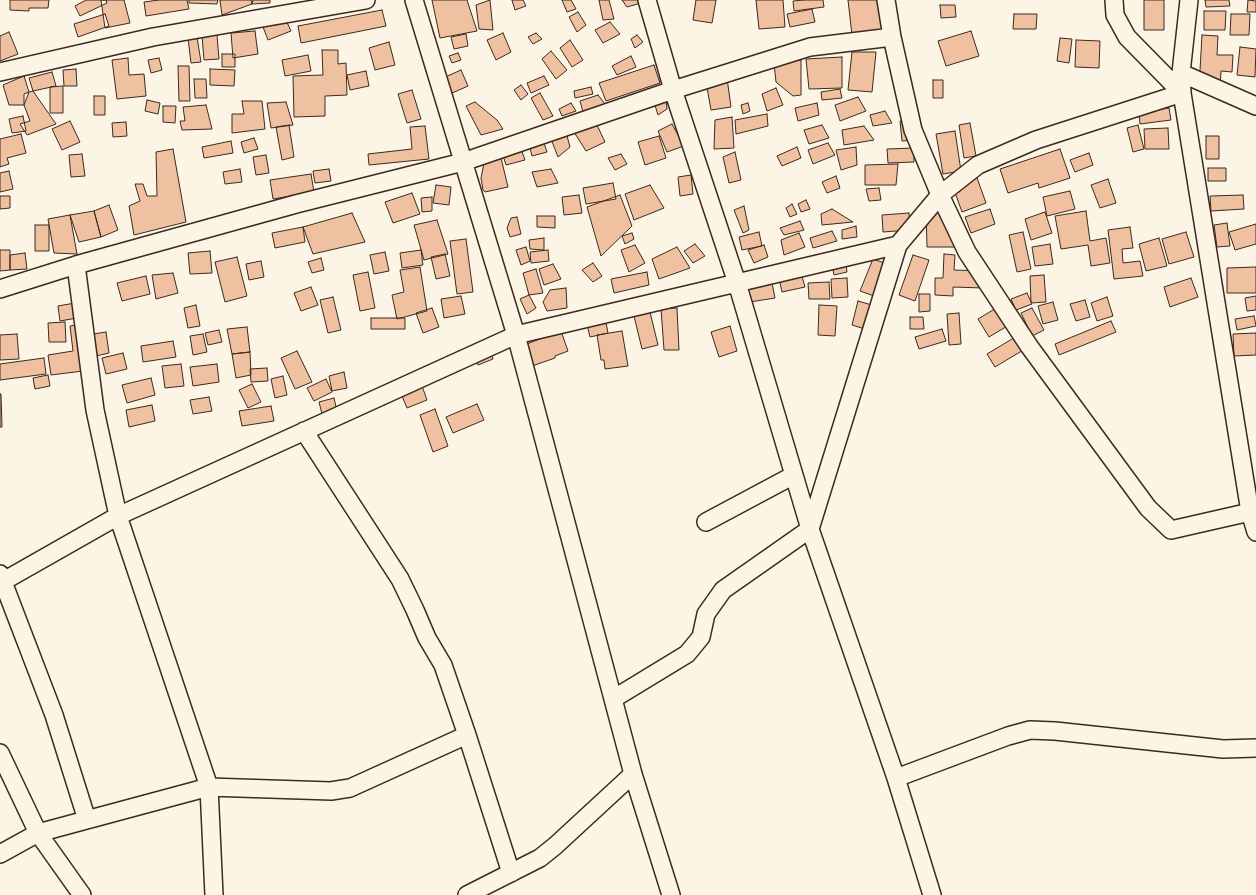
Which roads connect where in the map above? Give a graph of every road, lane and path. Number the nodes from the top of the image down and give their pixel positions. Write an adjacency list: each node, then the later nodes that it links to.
1 (366, 0): 8 (street)
2 (414, 0): 13 (street)
3 (647, 0): 10 (street)
4 (886, 0): 7 (street)
5 (1114, 0): 11 (street)
6 (1189, 0): 9 (street)
7 (892, 37): 10 (street); 14 (street)
8 (0, 72)
9 (1181, 73): 11 (street); 12 (street)
10 (674, 90): 13 (street); 17 (street)
11 (1182, 93): 14 (street); 22 (street)
12 (1256, 106)
13 (463, 162): 16 (street); 19 (street)
14 (940, 195): 15 (street); 22 (street)
15 (898, 245): 17 (street); 25 (street)
16 (76, 265): 18 (street); 23 (street)
17 (737, 283): 19 (street); 21 (street)
18 (0, 289)
19 (516, 335): 20 (street); 28 (street)
20 (304, 431): 23 (street); 29 (street)
21 (794, 475): 24 (street); 25 (street)
22 (1250, 512): 26 (street)
23 (118, 516): 27 (street); 34 (street)
24 (706, 522)
25 (810, 529): 28 (street); 33 (street)
26 (1256, 532)
27 (1, 579): 35 (street)
28 (613, 699): 32 (street)
29 (467, 735): 34 (street); 38 (street)
30 (1256, 748): 33 (street)
31 (0, 753): 36 (street)
32 (633, 774): 38 (street); 42 (street)
33 (896, 778): 43 (street)
34 (209, 787): 35 (street); 40 (street)
35 (87, 820): 36 (street)
36 (38, 833): 37 (street); 39 (street)
37 (0, 854)
38 (510, 873): 41 (street)
39 (82, 895)
40 (214, 895)
41 (467, 895)
42 (671, 895)
43 (932, 895)

